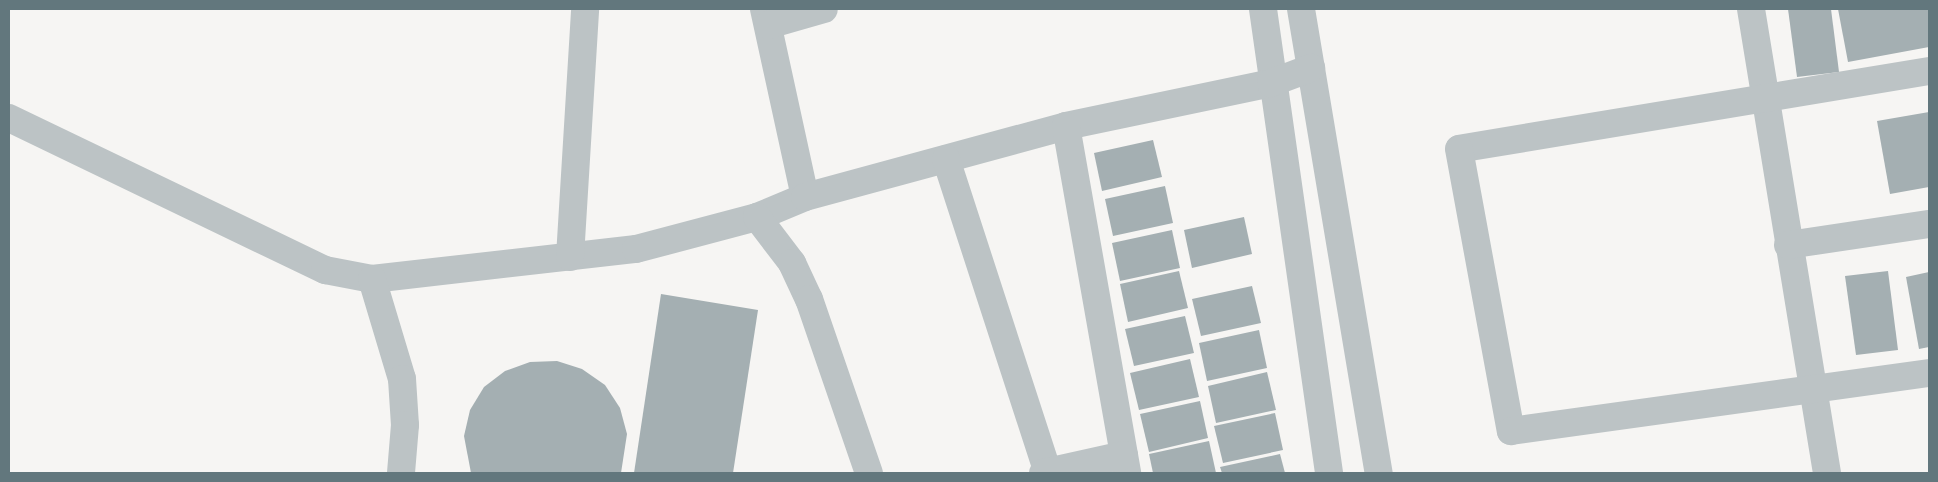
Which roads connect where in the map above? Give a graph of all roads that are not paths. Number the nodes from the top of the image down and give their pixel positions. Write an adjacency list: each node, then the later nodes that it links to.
1 (585, 9): 18 (street)
2 (824, 9): 6 (street)
3 (1263, 9): 9 (street)
4 (1301, 9): 7 (street)
5 (1751, 9): 10 (street)
6 (766, 17): 14 (street)
7 (1311, 68): 9 (street); 27 (street)
8 (1929, 71): 10 (street)
9 (1271, 83): 12 (street); 26 (street)
10 (1765, 98): 17 (street); 21 (street)
11 (9, 118): 19 (street)
12 (1066, 126): 13 (street); 22 (street)
13 (946, 159): 14 (street); 25 (street)
14 (805, 197): 15 (street)
15 (757, 217): 18 (street); 24 (street)
16 (1929, 224): 17 (street)
17 (1788, 245): 21 (street)
18 (570, 257): 19 (street)
19 (372, 279): 23 (street)
20 (1929, 373): 21 (street)
21 (1810, 391): 28 (street)
22 (1126, 464): 25 (street)
23 (401, 473)
24 (869, 473)
25 (1046, 473)
26 (1329, 473)
27 (1379, 473)
28 (1826, 473)

